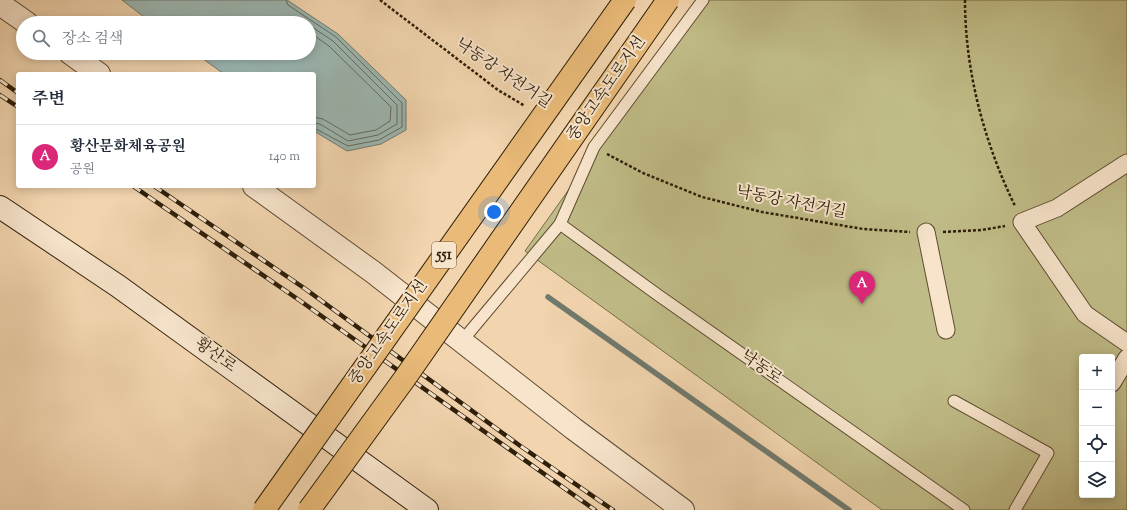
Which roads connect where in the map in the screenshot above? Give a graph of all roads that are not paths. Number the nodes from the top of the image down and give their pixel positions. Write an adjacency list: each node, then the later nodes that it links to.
1 (625, 0): 19 (highway, 중앙고속도로지선 / 551, bridge)
2 (668, 0): 20 (highway, 중앙고속도로지선 / 551, bridge)
3 (704, 0): 11 (lane)
4 (0, 4): 5 (street)
5 (17, 16)
6 (80, 60): 7 (street)
7 (96, 72)
8 (1127, 163): 15 (street)
9 (257, 188): 14 (street)
10 (0, 207): 21 (street, 황산로)
11 (560, 224): 14 (lane); 23 (lane, 낙동로)
12 (926, 232): 13 (street)
13 (946, 330)
14 (462, 341): 22 (street)
15 (1127, 343)
16 (1127, 358): 17 (street)
17 (1115, 378)
18 (954, 401): 24 (lane)
19 (264, 510)
20 (309, 510)
21 (427, 510)
22 (683, 510)
23 (964, 510)
24 (1015, 510)

